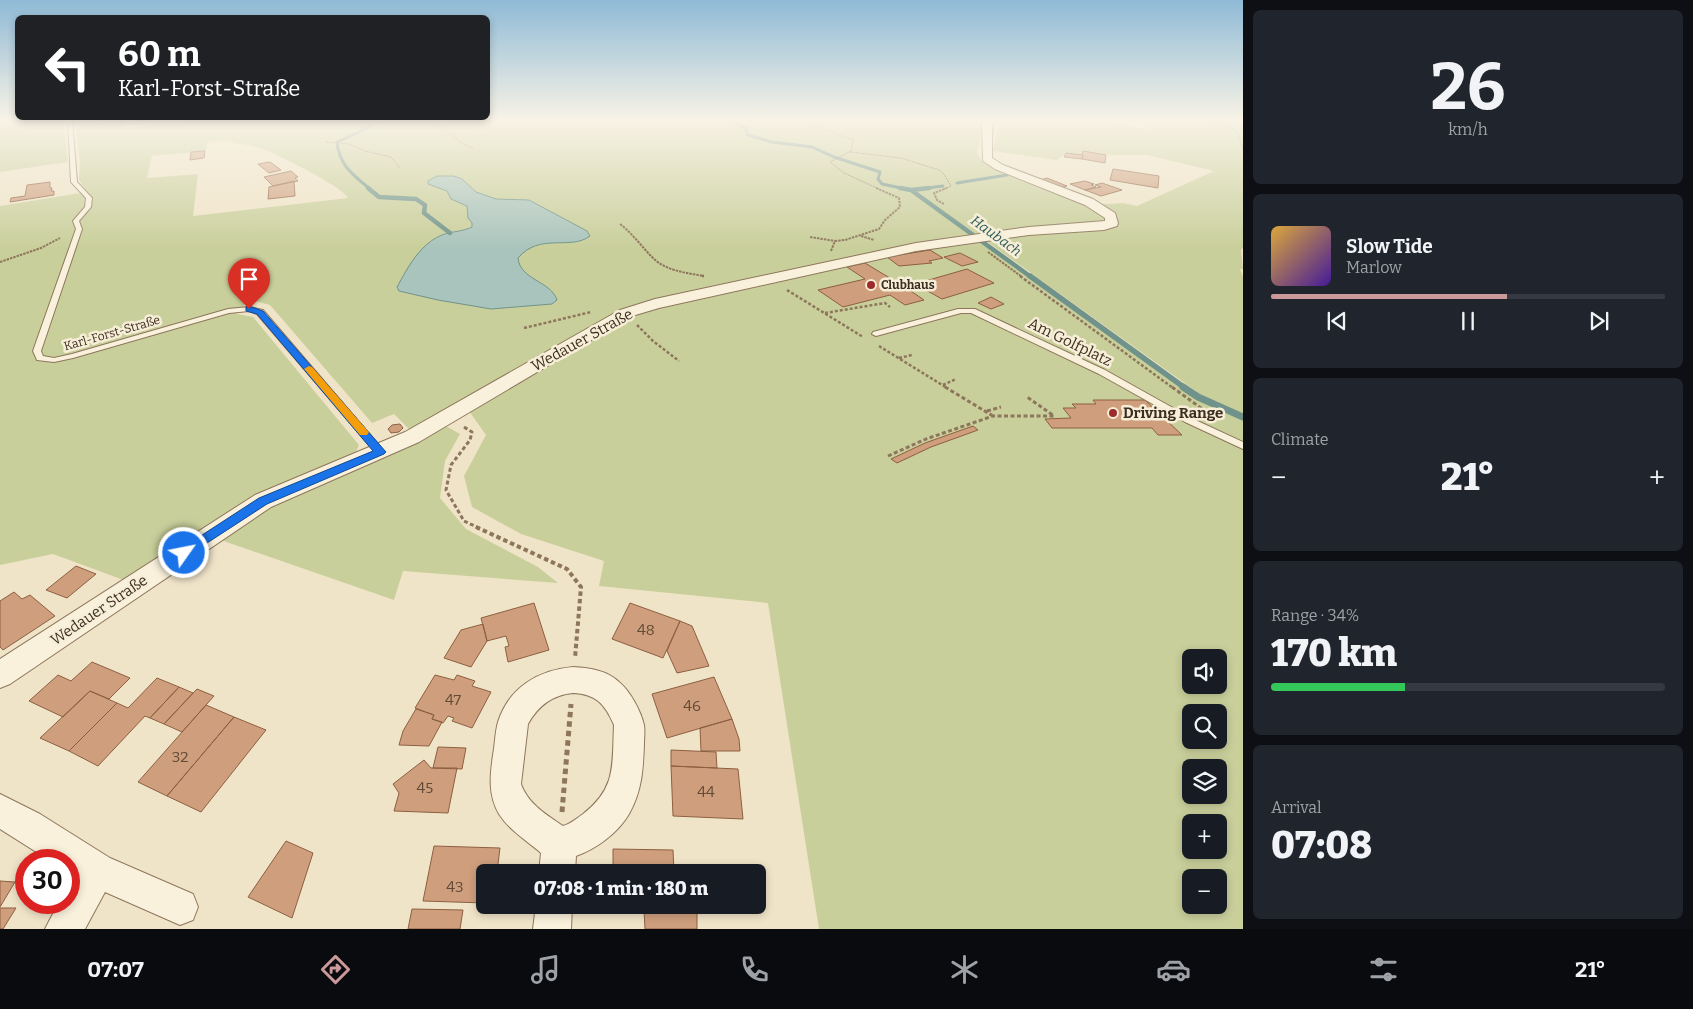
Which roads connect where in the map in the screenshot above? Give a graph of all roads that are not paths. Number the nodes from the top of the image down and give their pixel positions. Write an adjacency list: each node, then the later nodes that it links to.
1 (73, 162): 5 (lane, Karl-Forst-Straße)
2 (992, 162): 5 (street, Wedauer Straße)
3 (876, 334): 4 (lane, Am Golfplatz)
4 (1243, 446)
5 (380, 452): 6 (street, Wedauer Straße)
6 (0, 675)
7 (0, 812): 9 (street)
8 (558, 859): 8 (street)
9 (97, 871): 10 (street); 12 (street)
10 (180, 907)
11 (553, 914): 13 (street)
12 (64, 929)
13 (552, 929)

